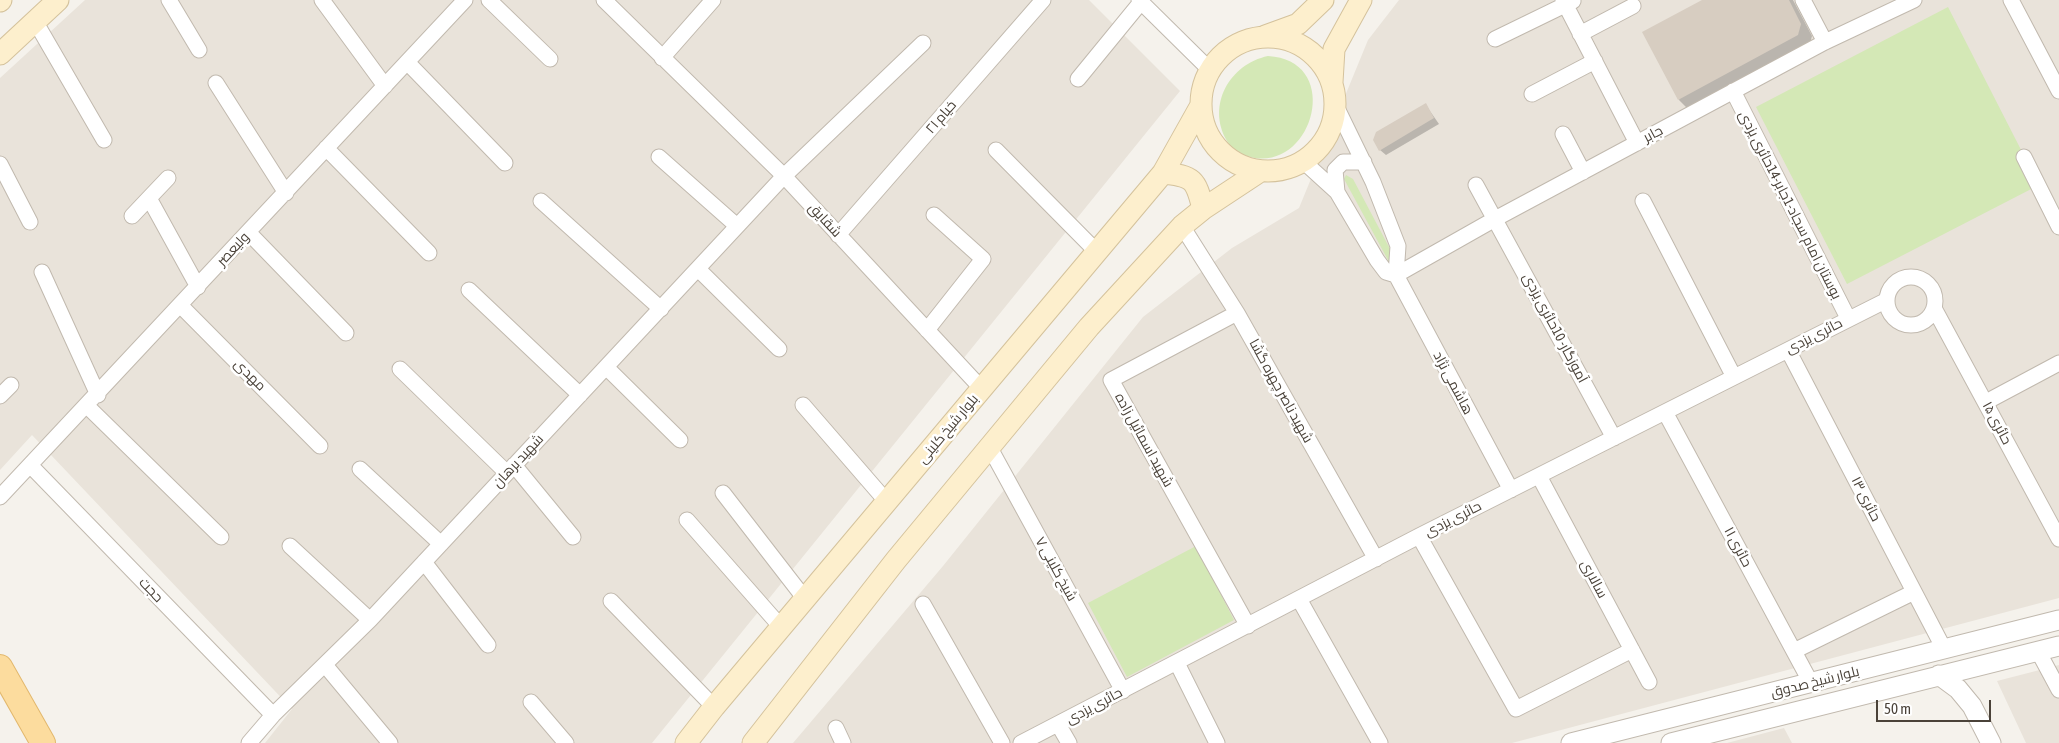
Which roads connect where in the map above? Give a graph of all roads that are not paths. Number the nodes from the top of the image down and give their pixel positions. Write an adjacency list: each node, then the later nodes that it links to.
1 (58, 0): 17 (main road)
2 (169, 0): 23 (street)
3 (322, 0): 33 (street)
4 (465, 0): 28 (street, ولیعصر)
5 (490, 0): 26 (street)
6 (604, 0): 25 (street, شقایق)
7 (713, 0): 25 (street)
8 (1043, 0): 70 (street, خیام ۲۱)
9 (1323, 0): 19 (main road)
10 (1361, 0): 31 (main road)
11 (1803, 0): 21 (street)
12 (1914, 0): 21 (street, جابر)
13 (2011, 0): 35 (street)
14 (1140, 1): 29 (street); 30 (street)
15 (1568, 2): 18 (street); 20 (street)
16 (1633, 6): 18 (street)
17 (35, 21): 24 (main road); 40 (street)
18 (1580, 34): 27 (street)
19 (1263, 37): 29 (main road); 31 (main road)
20 (1495, 39)
21 (1825, 42): 34 (street, جابر)
22 (923, 43): 53 (street, شهید برهان)
23 (199, 50)
24 (0, 54)
25 (662, 58): 53 (street, شقایق)
26 (550, 59)
27 (1595, 61): 36 (street); 41 (street)
28 (407, 62): 33 (street, ولیعصر); 48 (street)
29 (1210, 70): 38 (main road)
30 (1078, 79)
31 (1332, 82): 37 (main road)
32 (216, 83): 57 (street)
33 (385, 86): 42 (street, ولیعصر)
34 (1733, 91): 41 (street, جابر); 83 (street, بوستان امام سجاد-1جابر-14حائری یزدی)
35 (2059, 91)
36 (1532, 94)
37 (1335, 104): 46 (main road); 47 (street)
38 (1200, 107): 50 (main road); 52 (main road, بلوار شیخ کلینی)
39 (1563, 134): 51 (street)
40 (104, 140)
41 (1637, 143): 51 (street, جابر)
42 (326, 148): 57 (street, ولیعصر); 71 (street)
43 (996, 150): 72 (street)
44 (659, 157): 66 (street)
45 (2024, 158): 68 (street)
46 (1304, 162): 50 (main road); 56 (street)
47 (1364, 162): 56 (street); 75 (street)
48 (505, 163)
49 (0, 164): 65 (street)
50 (1259, 172): 61 (main road)
51 (1583, 172): 64 (street, جابر)
52 (1163, 173): 61 (main road); 72 (main road, بلوار شیخ کلینی)
53 (784, 176): 66 (street, شهید برهان); 70 (street, شقایق)
54 (168, 178): 58 (street)
55 (1476, 184): 64 (street, آموزگار- 10حائری یزدی)
56 (1337, 192): 75 (street)
57 (286, 193): 69 (street, ولیعصر)
58 (150, 198): 63 (street); 76 (street)
59 (541, 200): 81 (street)
60 (1643, 201): 91 (street)
61 (1203, 209): 67 (main road)
62 (934, 215): 84 (street)
63 (132, 216)
64 (1495, 219): 75 (street, جابر); 101 (street, آموزگار- 10حائری یزدی)
65 (30, 222)
66 (737, 226): 73 (street, شهید برهان)
67 (1182, 226): 82 (street, شهید ناصر چهره گشا); 104 (main road)
68 (2059, 228)
69 (249, 233): 76 (street, ولیعصر); 85 (street)
70 (838, 234): 84 (street, شقایق)
71 (430, 252)
72 (1097, 252): 93 (main road, بلوار شیخ کلینی)
73 (698, 268): 81 (street, شهید برهان); 86 (street)
74 (42, 272): 94 (street)
75 (1396, 276): 109 (street, هاشمی نژاد)
76 (198, 287): 79 (street, ولیعصر)
77 (468, 290): 95 (street)
78 (1887, 300): 80 (street); 80 (street); 83 (street, حائری یزدی)
79 (180, 305): 94 (street, ولیعصر); 103 (street, مهدی)
80 (1934, 308): 97 (street, حائری ۱۵)
81 (661, 309): 89 (street, شهید برهان)
82 (1237, 313): 120 (street, شهید ناصر چهره گشا); 129 (street, شهید اسمائیل زاده)
83 (1848, 318): 87 (street, حائری یزدی)
84 (927, 330): 93 (street, شقایق)
85 (346, 333)
86 (780, 349)
87 (1788, 350): 91 (street, حائری یزدی); 122 (street, حائری ۱۳)
88 (2059, 363): 97 (street)
89 (606, 367): 95 (street, شهید برهان); 102 (street)
90 (400, 370): 107 (street)
91 (1734, 377): 100 (street, حائری یزدی)
92 (11, 385): 96 (street)
93 (982, 388): 112 (main road, بلوار شیخ کلینی)
94 (98, 395): 99 (street, ولیعصر)
95 (580, 395): 107 (street, شهید برهان)
96 (0, 396)
97 (1986, 402): 117 (street, حائری ۱۵)
98 (803, 404): 112 (street)
99 (87, 406): 105 (street, ولیعصر); 115 (street)
100 (1665, 412): 101 (street, حائری یزدی); 135 (street, حائری ۱۱)
101 (1614, 438): 108 (street, حائری یزدی)
102 (680, 440)
103 (320, 446)
104 (990, 448): 145 (street, شیخ کلینی ۷); 157 (main road)
105 (30, 465): 111 (street, ولیعصر); 149 (street, حجت)
106 (360, 469): 118 (street)
107 (511, 469): 116 (street); 118 (street, شهید برهان)
108 (1539, 476): 109 (street, حائری یزدی); 134 (street, سالاری)
109 (1511, 490): 114 (street, حائری یزدی)
110 (723, 493): 123 (street)
111 (0, 497)
112 (887, 502): 123 (main road, بلوار شیخ کلینی)
113 (687, 520): 130 (street)
114 (1419, 536): 120 (street, حائری یزدی); 134 (street)
115 (221, 537)
116 (573, 537)
117 (2059, 539)
118 (441, 544): 121 (street, شهید برهان)
119 (290, 546): 127 (street)
120 (1376, 559): 124 (street, حائری یزدی)
121 (424, 562): 127 (street, شهید برهان); 131 (street)
122 (1914, 592): 133 (street, حائری ۱۳); 135 (street)
123 (805, 599): 130 (main road, بلوار شیخ کلینی)
124 (1299, 599): 129 (street, حائری یزدی); 163 (street)
125 (611, 601): 148 (street)
126 (923, 604): 159 (street)
127 (370, 620): 138 (street, شهید برهان)
128 (2059, 620): 133 (street, بلوار شیخ صدوق)
129 (1248, 626): 137 (street, حائری یزدی)
130 (781, 627): 148 (main road, بلوار شیخ کلینی)
131 (488, 645)
132 (2059, 646): 136 (street, بلوار شیخ صدوق)
133 (1944, 649): 143 (street, بلوار شیخ صدوق)
134 (1632, 650): 142 (street, سالاری)
135 (1794, 651): 143 (street, حائری ۱۱)
136 (2038, 651): 140 (street, بلوار شیخ صدوق); 144 (street)
137 (1177, 663): 145 (street, حائری یزدی); 162 (street)
138 (325, 665): 149 (street, شهید برهان); 154 (street)
139 (0, 667): 152 (main road)
140 (1968, 668): 141 (street, بلوار شیخ صدوق); 147 (street)
141 (1939, 676): 147 (street); 165 (street, بلوار شیخ صدوق)
142 (1649, 682)
143 (1811, 683): 164 (street, بلوار شیخ صدوق)
144 (2059, 690)
145 (1123, 691): 150 (street, حائری یزدی)
146 (531, 702): 155 (street)
147 (1972, 706): 166 (street)
148 (714, 707): 156 (main road, بلوار شیخ کلینی)
149 (273, 715): 153 (street, شهید برهان)
150 (1058, 724): 160 (street, حائری یزدی); 161 (street)
151 (836, 728): 158 (street)
152 (43, 743)
153 (249, 743)
154 (390, 743)
155 (566, 743)
156 (686, 743)
157 (753, 743)
158 (843, 743)
159 (1002, 743)
160 (1022, 743)
161 (1069, 743)
162 (1216, 743)
163 (1380, 743)
164 (1571, 743)
165 (1671, 743)
166 (1991, 743)

